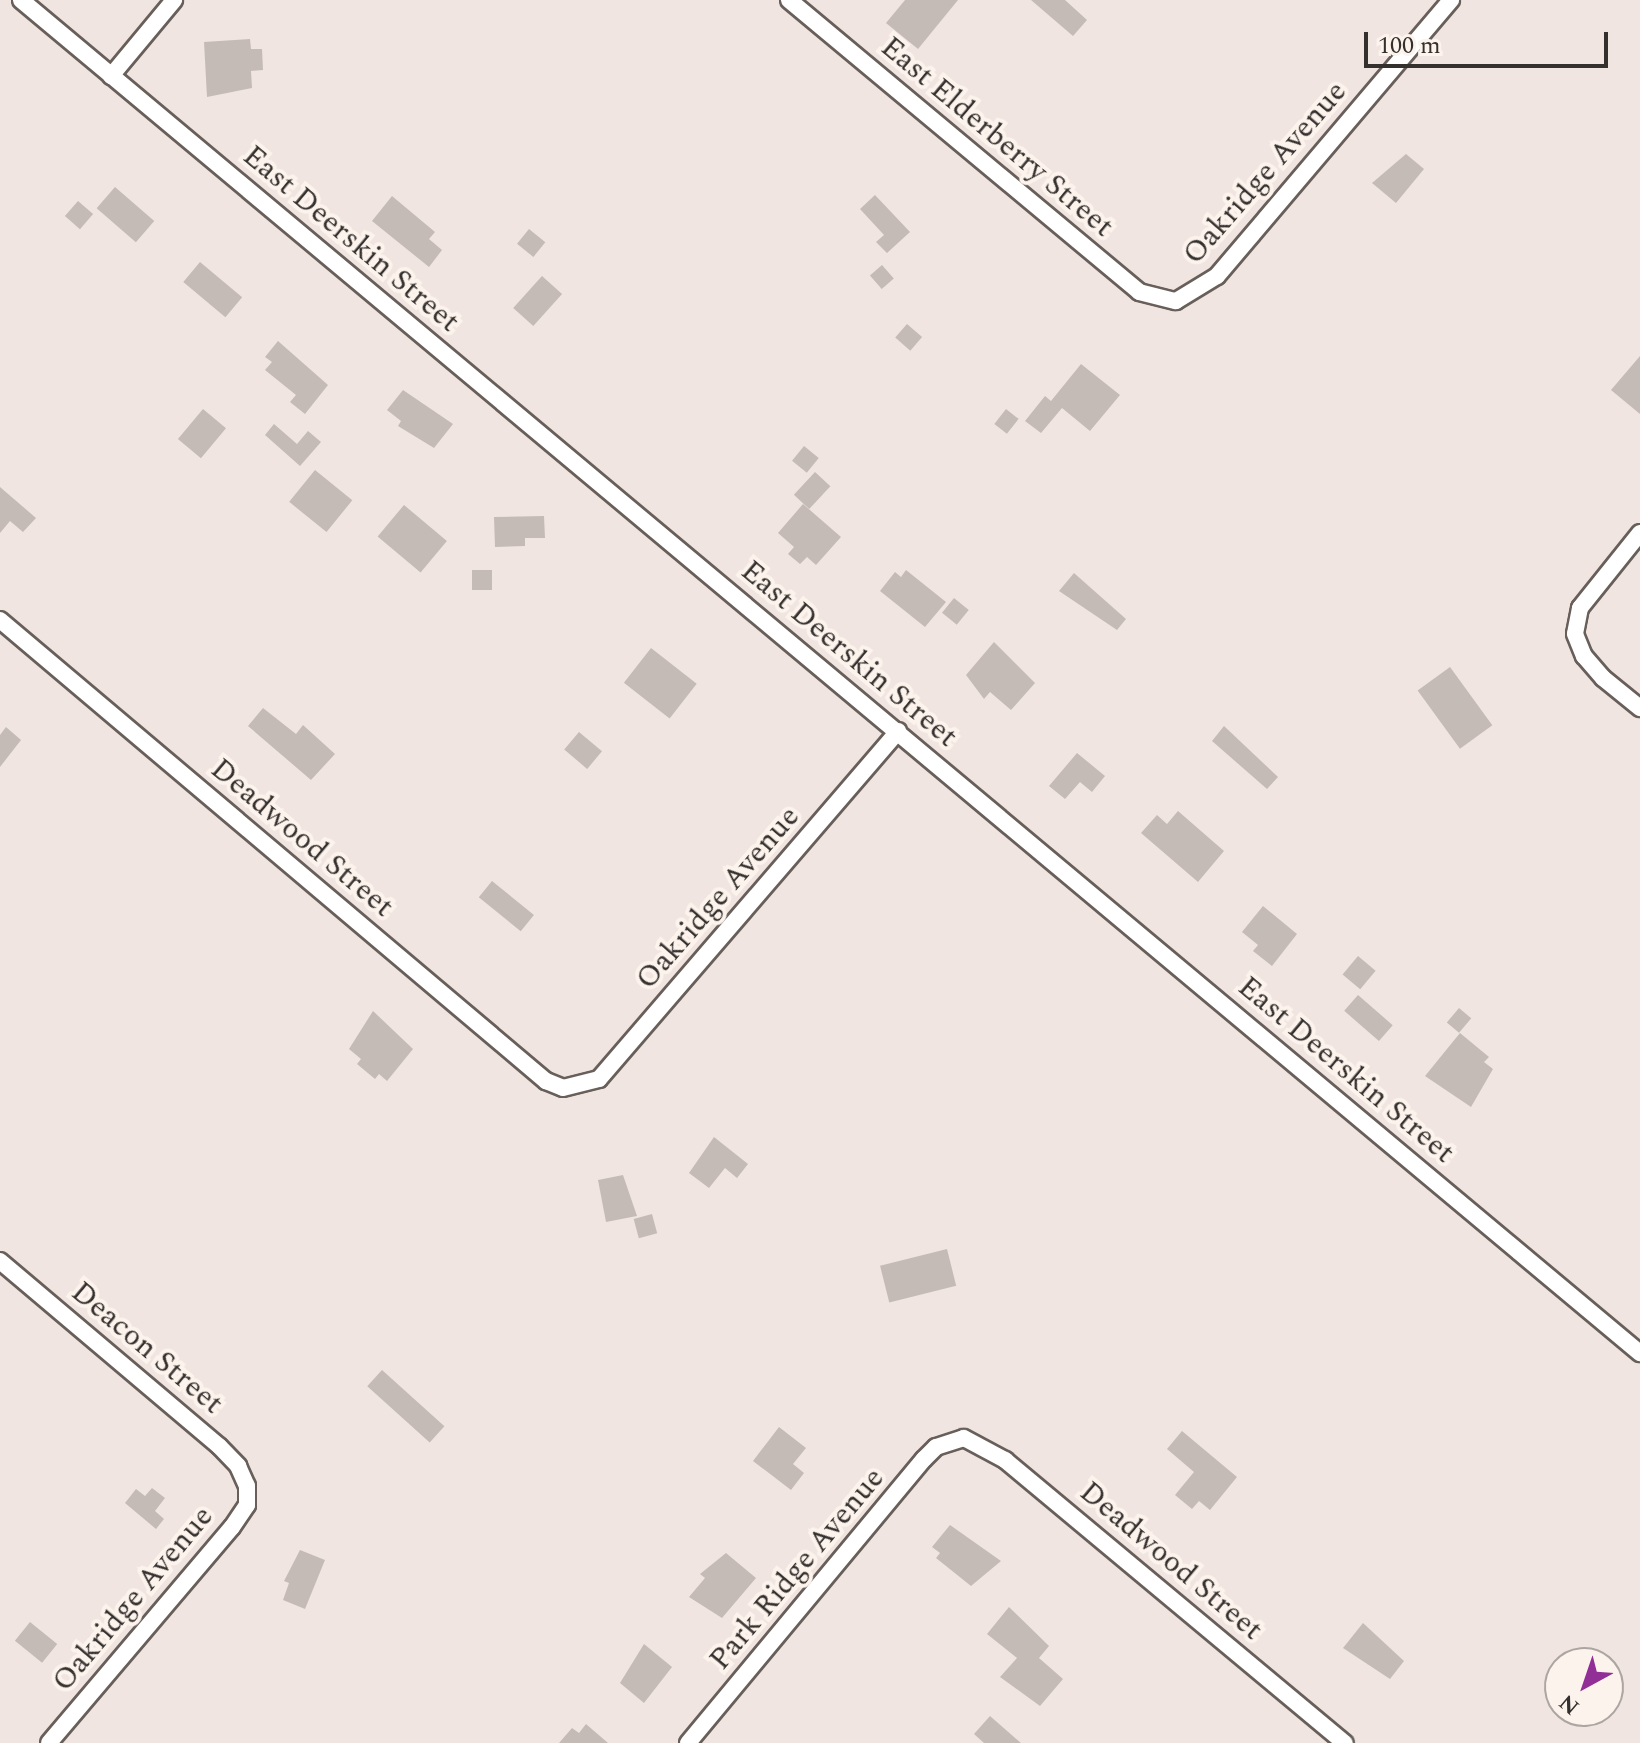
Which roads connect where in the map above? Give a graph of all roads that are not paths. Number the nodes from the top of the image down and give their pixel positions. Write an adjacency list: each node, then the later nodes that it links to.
1 (21, 0): 5 (street, East Deerskin Street)
2 (174, 0): 5 (street)
3 (1451, 0): 6 (street, Oakridge Avenue)
4 (798, 3): 6 (street, East Elderberry Street)
5 (111, 76): 10 (street, East Deerskin Street)
6 (1176, 301)
7 (1640, 533): 9 (street)
8 (0, 620): 11 (street, Deadwood Street)
9 (1640, 708)
10 (898, 731): 11 (street, Oakridge Avenue); 13 (street, East Deerskin Street)
11 (573, 1088)
12 (0, 1261): 15 (street, Deacon Street)
13 (1640, 1353)
14 (954, 1438): 17 (street, Park Ridge Avenue); 18 (street, Deadwood Street)
15 (247, 1486): 16 (street, Oakridge Avenue)
16 (49, 1743)
17 (688, 1743)
18 (1345, 1743)

